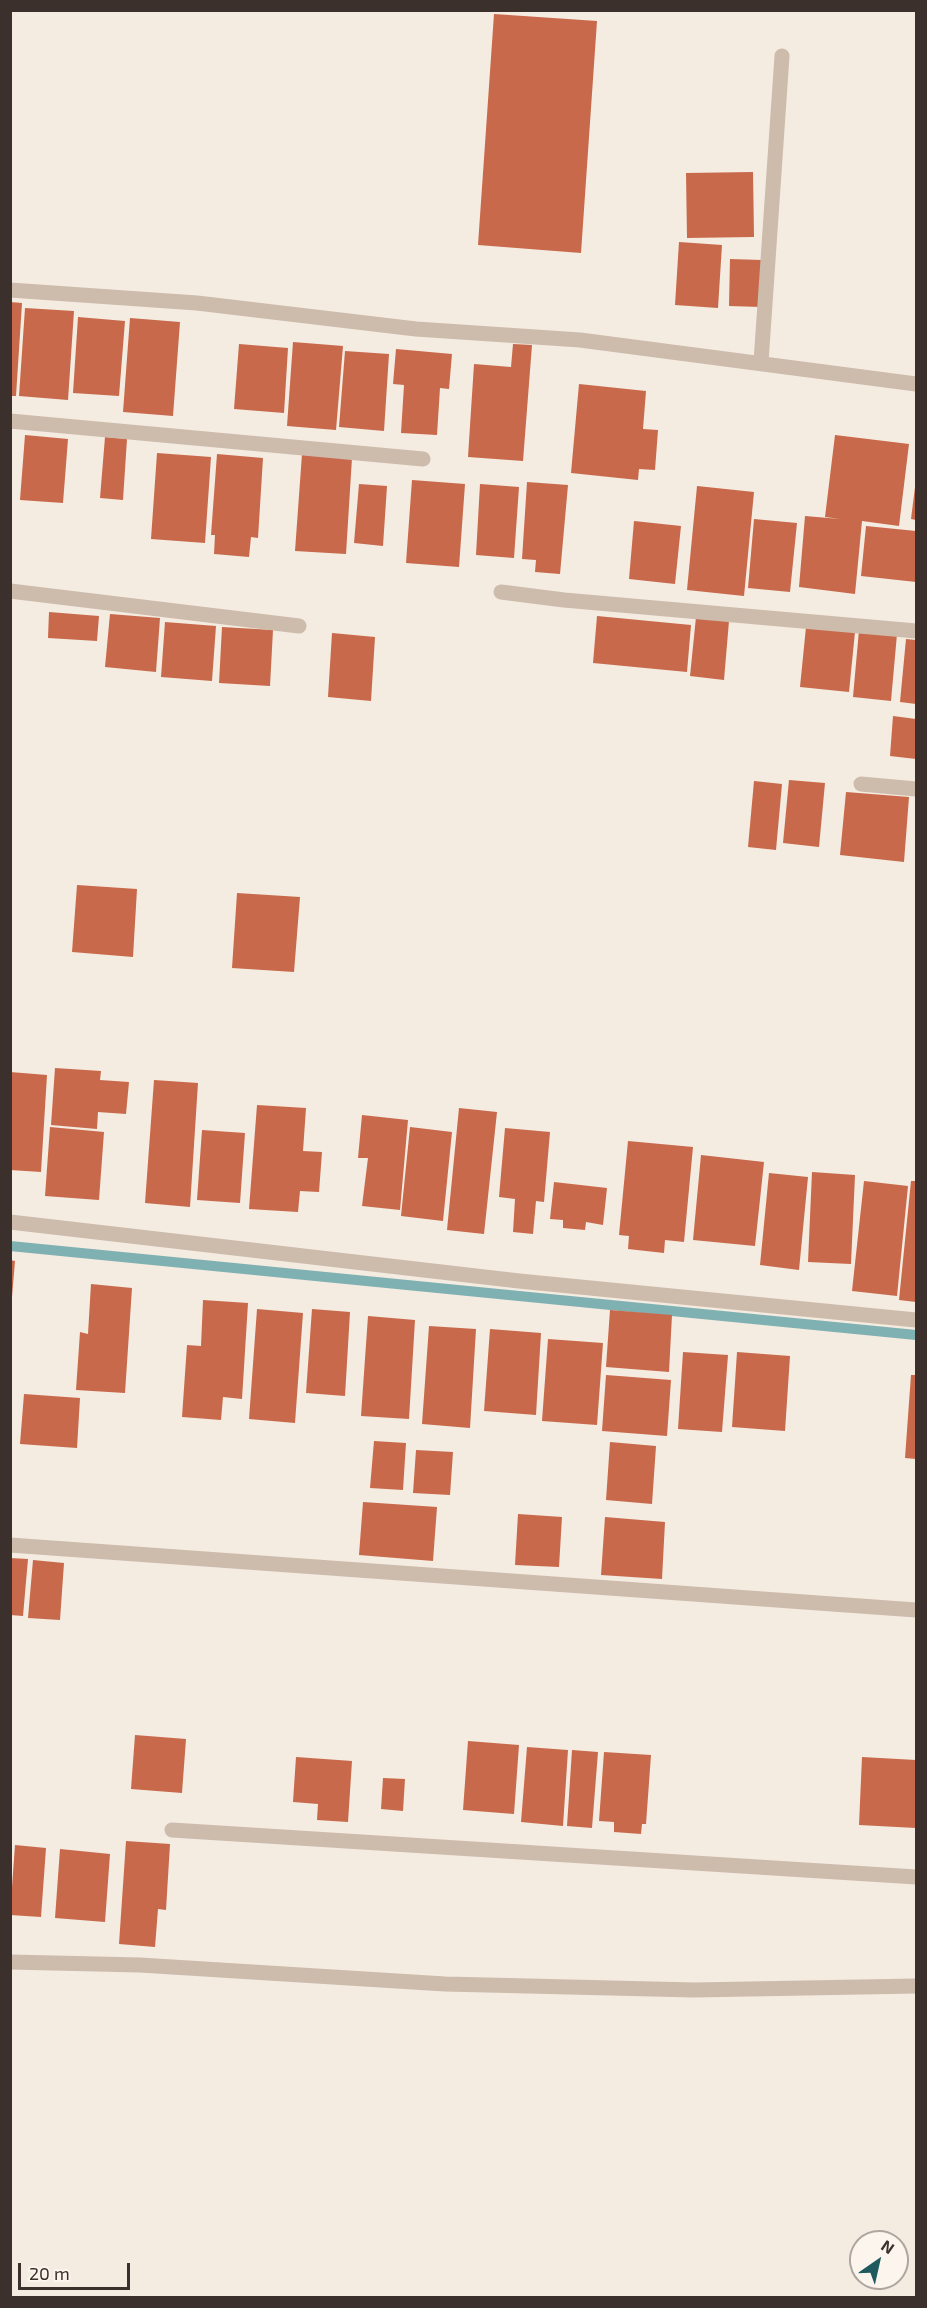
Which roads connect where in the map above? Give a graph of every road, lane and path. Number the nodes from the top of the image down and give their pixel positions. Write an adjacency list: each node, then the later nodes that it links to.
1 (782, 56): 3 (street)
2 (10, 290): 3 (street)
3 (761, 362): 4 (street)
4 (916, 384)
5 (10, 421): 6 (street)
6 (423, 459)
7 (10, 591): 9 (street)
8 (501, 592): 10 (street)
9 (299, 626)
10 (916, 632)
11 (861, 784): 12 (street)
12 (916, 789)
13 (10, 1222): 14 (street)
14 (916, 1320)
15 (10, 1545): 16 (street)
16 (916, 1610)
17 (172, 1830): 18 (street)
18 (916, 1877)
19 (10, 1962): 20 (street)
20 (916, 1986)

